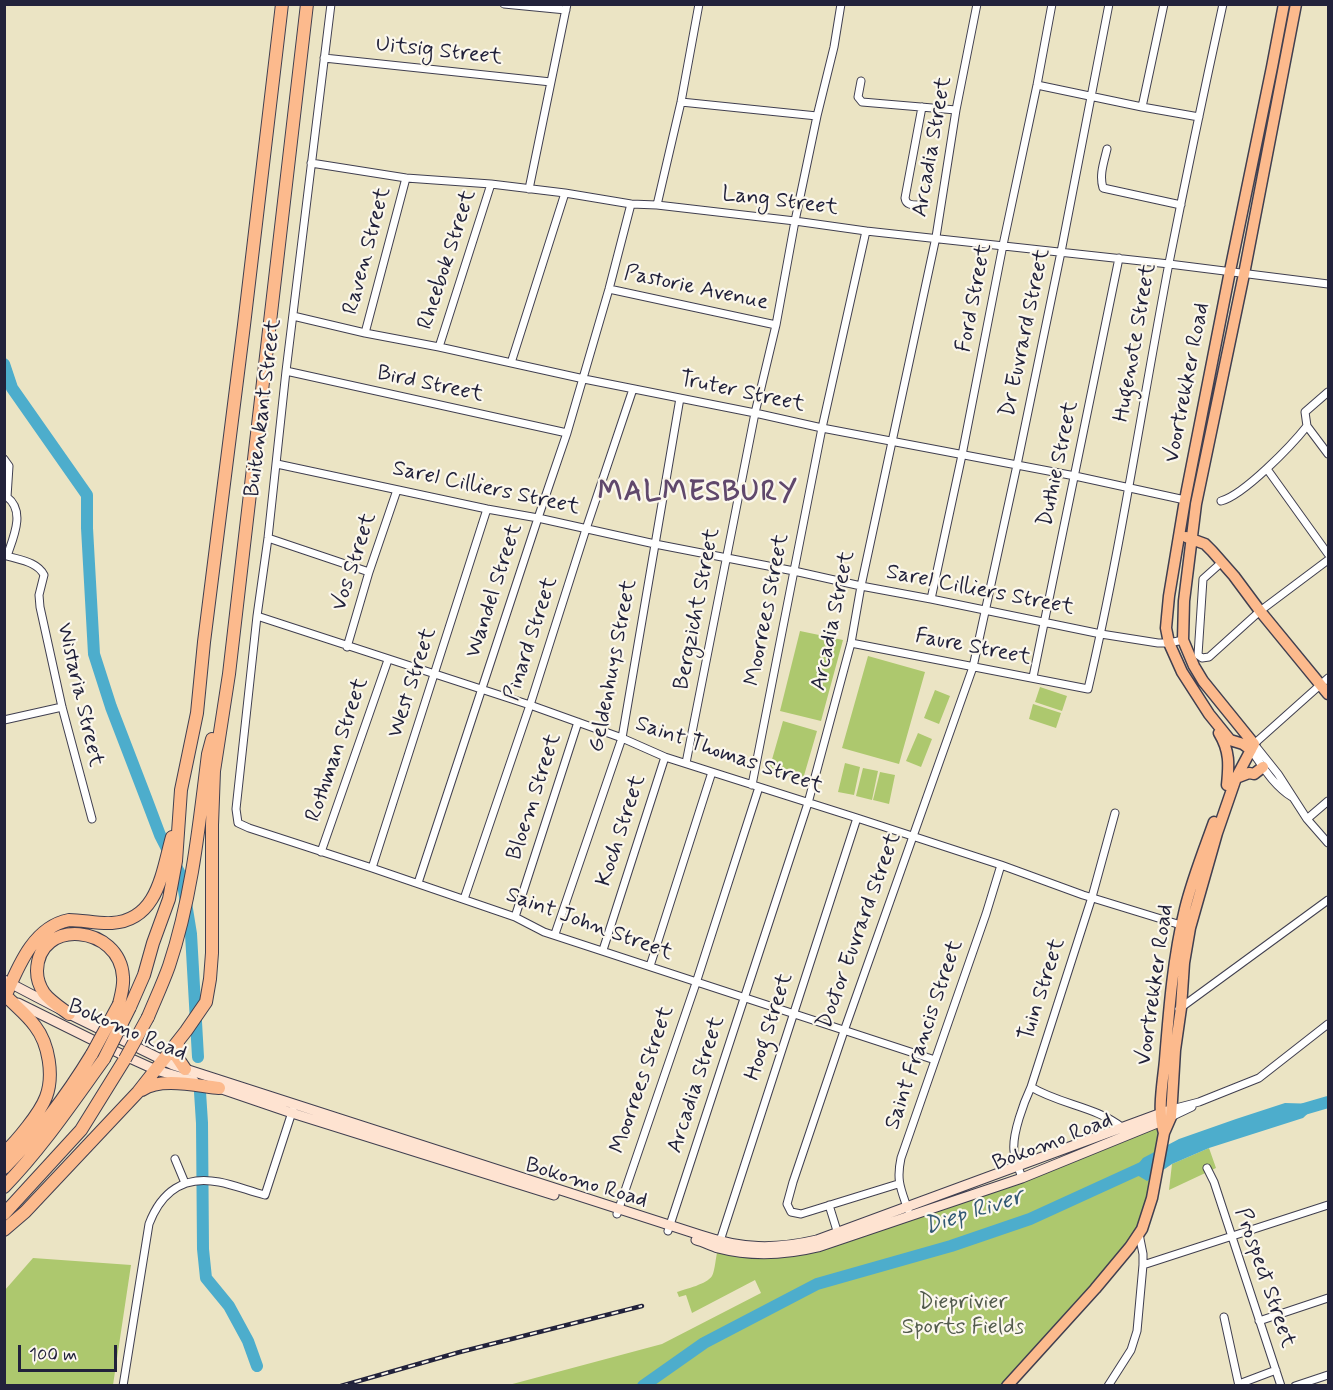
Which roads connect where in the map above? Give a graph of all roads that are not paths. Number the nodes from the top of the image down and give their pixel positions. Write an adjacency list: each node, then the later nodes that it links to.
1 (282, 4): 123 (highway)
2 (307, 4): 100 (highway)
3 (331, 4): 15 (street, Buitenkant Street)
4 (504, 4): 14 (street)
5 (699, 4): 20 (street)
6 (841, 4): 24 (street, Bergzicht Street)
7 (977, 4): 23 (street, Arcadia Street)
8 (1052, 4): 18 (street, Ford Street)
9 (1109, 4): 19 (street, Dr Euvrard Street)
10 (1164, 4): 22 (street)
11 (1223, 4): 25 (street, Hugenote Street)
12 (1284, 4): 43 (main road, Voortrekker Road)
13 (1296, 4): 44 (main road, Voortrekker Road)
14 (567, 7): 17 (street)
15 (324, 58): 17 (street, Uitsig Street); 27 (street, Buitenkant Street)
16 (861, 81): 21 (street)
17 (552, 82): 30 (street)
18 (1037, 85): 19 (street); 39 (street, Ford Street)
19 (1091, 96): 22 (street); 40 (street, Dr Euvrard Street)
20 (681, 102): 24 (street); 33 (street)
21 (922, 107): 23 (street); 35 (street)
22 (1142, 107): 25 (street)
23 (956, 110): 38 (street, Arcadia Street)
24 (817, 116): 36 (street, Bergzicht Street)
25 (1199, 117): 34 (street, Hugenote Street)
26 (1107, 149): 34 (street)
27 (311, 163): 28 (street, Lang Street); 47 (street, Buitenkant Street)
28 (406, 178): 29 (street, Lang Street); 49 (street, Raven Street)
29 (491, 184): 30 (street, Lang Street); 50 (street, Rheebok Street)
30 (529, 189): 31 (street, Lang Street)
31 (565, 193): 32 (street, Lang Street); 51 (street)
32 (631, 204): 33 (street, Lang Street); 46 (street, Wandel Street)
33 (657, 205): 36 (street, Lang Street)
34 (1181, 205): 42 (street, Hugenote Street)
35 (918, 206)
36 (795, 221): 37 (street, Lang Street); 48 (street, Bergzicht Street)
37 (866, 231): 38 (street, Lang Street); 59 (street, Moorrees Street)
38 (936, 237): 39 (street, Lang Street); 61 (street, Arcadia Street)
39 (1003, 245): 40 (street, Lang Street); 63 (street, Ford Street)
40 (1061, 252): 41 (street, Lang Street); 66 (street, Dr Euvrard Street)
41 (1119, 258): 42 (street, Lang Street); 68 (street, Duthie Street)
42 (1169, 264): 43 (street, Lang Street); 69 (street, Hugenote Street)
43 (1230, 271): 44 (street, Lang Street); 72 (main road, Voortrekker Road)
44 (1244, 274): 45 (street, Lang Street); 77 (main road, Voortrekker Road)
45 (1329, 284)
46 (609, 289): 48 (street, Pastorie Avenue); 53 (street, Wandel Street)
47 (293, 316): 49 (street, Truter Street); 52 (street, Buitenkant Street)
48 (776, 325): 57 (street, Bergzicht Street)
49 (365, 333): 50 (street, Truter Street)
50 (439, 347): 51 (street, Truter Street)
51 (511, 363): 53 (street, Truter Street)
52 (286, 371): 60 (street, Bird Street); 65 (street, Buitenkant Street)
53 (584, 379): 54 (street, Truter Street); 60 (street, Wandel Street)
54 (633, 389): 56 (street, Truter Street); 76 (street, Pinard Street)
55 (1329, 392): 58 (street)
56 (680, 399): 57 (street, Truter Street); 79 (street, Geldenhuys Street)
57 (755, 413): 59 (street, Truter Street); 82 (street, Bergzicht Street)
58 (1306, 426): 62 (street); 67 (street)
59 (822, 428): 61 (street, Truter Street); 85 (street, Moorrees Street)
60 (567, 433): 75 (street, Wandel Street)
61 (891, 441): 63 (street, Truter Street); 87 (street, Arcadia Street)
62 (1329, 454)
63 (962, 455): 66 (street, Truter Street); 88 (street, Ford Street)
64 (4, 459): 71 (street)
65 (277, 464): 70 (street, Sarel Cilliers Street); 78 (street, Buitenkant Street)
66 (1017, 465): 68 (street, Truter Street); 90 (street, Dr Euvrard Street)
67 (1267, 469): 73 (street); 80 (street)
68 (1076, 476): 69 (street, Truter Street); 92 (street, Duthie Street)
69 (1128, 488): 72 (street, Truter Street); 93 (street, Hugenote Street)
70 (397, 490): 74 (street, Sarel Cilliers Street); 86 (street, Vos Street)
71 (6, 496): 81 (street)
72 (1185, 500): 77 (main road, Voortrekker Road)
73 (1221, 501)
74 (487, 509): 75 (street, Sarel Cilliers Street); 101 (street, West Street)
75 (538, 518): 76 (street, Sarel Cilliers Street); 105 (street, Wandel Street)
76 (586, 529): 79 (street, Sarel Cilliers Street); 107 (street, Pinard Street)
77 (1185, 537): 84 (main road); 94 (main road, Voortrekker Road); 96 (main road, Voortrekker Road)
78 (268, 538): 86 (street); 91 (street, Buitenkant Street)
79 (655, 544): 82 (street, Sarel Cilliers Street); 112 (street, Geldenhuys Street)
80 (1329, 554)
81 (6, 555): 108 (street, Wistaria Street)
82 (726, 558): 85 (street, Sarel Cilliers Street); 115 (street, Bergzicht Street)
83 (1329, 560): 89 (street)
84 (1222, 562): 89 (main road); 89 (street)
85 (794, 571): 87 (street, Sarel Cilliers Street); 119 (street, Moorrees Street)
86 (369, 572): 97 (street, Vos Street)
87 (861, 586): 88 (street, Sarel Cilliers Street); 95 (street, Arcadia Street)
88 (931, 599): 90 (street, Sarel Cilliers Street)
89 (1260, 610): 103 (main road)
90 (986, 611): 92 (street, Sarel Cilliers Street); 99 (street, Dr Euvrard Street)
91 (256, 616): 97 (street, Saint Thomas Street); 125 (street, Buitenkant Street)
92 (1045, 622): 93 (street, Sarel Cilliers Street); 102 (street, Duthie Street)
93 (1101, 634): 96 (street, Sarel Cilliers Street); 104 (street, Hugenote Street)
94 (1183, 640): 96 (street, Sarel Cilliers Street); 113 (main road, Voortrekker Road)
95 (851, 643): 99 (street, Faure Street); 122 (street, Arcadia Street)
96 (1169, 643): 109 (main road, Voortrekker Road)
97 (347, 646): 98 (street, Saint Thomas Street)
98 (388, 660): 101 (street, Saint Thomas Street); 131 (street, Rothman Street)
99 (973, 667): 102 (street, Faure Street); 129 (street, Doctor Euvrard Street)
100 (229, 674): 154 (highway); 180 (highway, bridge)
101 (435, 674): 105 (street, Saint Thomas Street); 133 (street, West Street)
102 (1034, 677): 104 (street, Faure Street)
103 (1325, 681): 106 (main road); 113 (street)
104 (1088, 689)
105 (481, 690): 107 (street, Saint Thomas Street); 134 (street, Wandel Street)
106 (1329, 694)
107 (530, 705): 111 (street, Saint Thomas Street); 136 (street, Pinard Street)
108 (62, 707): 110 (street); 127 (street, Wistaria Street)
109 (1209, 714): 113 (main road, Voortrekker Road); 118 (main road)
110 (4, 720)
111 (578, 722): 112 (street, Saint Thomas Street); 138 (street, Bloem Street)
112 (622, 738): 114 (street, Saint Thomas Street); 140 (street, Geldenhuys Street)
113 (1250, 744): 116 (street); 118 (main road, Voortrekker Road); 120 (street)
114 (665, 757): 115 (street, Saint Thomas Street); 141 (street, Koch Street)
115 (686, 763): 117 (street, Saint Thomas Street)
116 (1263, 767): 118 (main road); 120 (street)
117 (712, 772): 119 (street, Saint Thomas Street); 142 (street)
118 (1232, 781): 139 (main road, Voortrekker Road)
119 (756, 786): 122 (street, Saint Thomas Street); 144 (street, Moorrees Street)
120 (1294, 798): 128 (street)
121 (1329, 801): 128 (street)
122 (808, 803): 126 (street, Saint Thomas Street); 146 (street, Arcadia Street)
123 (179, 813): 143 (highway); 147 (highway)
124 (1115, 813): 135 (street, Tuin Street)
125 (237, 816): 131 (street, Saint John Street)
126 (857, 818): 129 (street, Saint Thomas Street); 149 (street, Hoog Street)
127 (92, 819)
128 (1307, 819): 130 (street)
129 (913, 837): 132 (street, Saint Thomas Street); 153 (street, Doctor Euvrard Street)
130 (1329, 843)
131 (321, 852): 133 (street, Saint John Street)
132 (1001, 865): 135 (street, Saint Thomas Street); 156 (street, Saint Francis Street)
133 (372, 868): 134 (street, Saint John Street)
134 (418, 884): 136 (street, Saint John Street)
135 (1092, 897): 139 (street, Saint Thomas Street); 159 (street, Tuin Street)
136 (464, 900): 138 (street, Saint John Street)
137 (1329, 900): 148 (street)
138 (515, 917): 140 (street, Saint John Street)
139 (1186, 927): 148 (main road, Voortrekker Road); 151 (main road, Voortrekker Road)
140 (555, 934): 141 (street, Saint John Street)
141 (603, 950): 142 (street, Saint John Street)
142 (650, 966): 144 (street, Saint John Street)
143 (8, 982): 145 (highway); 150 (main road, Bokomo Road)
144 (696, 982): 146 (street, Saint John Street); 178 (street, Moorrees Street)
145 (6, 998): 157 (main road, Bokomo Road); 167 (highway)
146 (745, 998): 149 (street, Saint John Street); 181 (street, Arcadia Street)
147 (124, 1006): 150 (highway); 155 (highway, bridge)
148 (1181, 1008): 151 (street); 165 (main road, Voortrekker Road)
149 (793, 1013): 153 (street, Saint John Street); 186 (street, Hoog Street)
150 (69, 1014): 157 (main road, Bokomo Road)
151 (1169, 1014): 165 (main road, Voortrekker Road)
152 (1329, 1024): 165 (street)
153 (844, 1031): 156 (street, Saint John Street); 176 (street, Doctor Euvrard Street)
154 (177, 1042): 157 (highway); 158 (highway)
155 (98, 1056): 170 (highway); 175 (highway)
156 (935, 1060): 174 (street, Saint Francis Street)
157 (159, 1065): 158 (main road, Bokomo Road); 160 (main road, Bokomo Road); 161 (highway)
158 (185, 1069): 164 (main road, Bokomo Road)
159 (1031, 1087): 162 (street); 163 (street, Tuin Street)
160 (219, 1088): 161 (highway); 164 (main road, Bokomo Road)
161 (138, 1092): 182 (highway)
162 (1043, 1094): 163 (street); 166 (street)
163 (1023, 1103): 169 (street, Tuin Street)
164 (293, 1108): 173 (street); 178 (main road, Bokomo Road)
165 (1165, 1123): 166 (main road, Bokomo Road); 172 (main road, Bokomo Road); 183 (main road, Voortrekker Road)
166 (1123, 1128): 169 (main road, Bokomo Road)
167 (4, 1153)
168 (175, 1159): 173 (street)
169 (1018, 1166): 172 (street, Tuin Street); 179 (main road, Bokomo Road)
170 (4, 1168)
171 (1207, 1168): 185 (street, Prospect Street)
172 (1022, 1178): 179 (main road, Bokomo Road)
173 (185, 1183): 194 (street)
174 (898, 1184): 176 (street); 179 (street, Saint Francis Street)
175 (4, 1187)
176 (829, 1205): 184 (street)
177 (1329, 1205): 185 (street)
178 (618, 1212): 181 (main road, Bokomo Road)
179 (909, 1212): 184 (main road, Bokomo Road)
180 (4, 1214)
181 (669, 1228): 186 (main road, Bokomo Road)
182 (4, 1230)
183 (1139, 1234): 187 (street); 195 (main road, Voortrekker Road)
184 (839, 1236): 186 (main road, Bokomo Road)
185 (1231, 1236): 187 (street); 190 (street, Prospect Street)
186 (719, 1245)
187 (1143, 1264): 196 (street)
188 (1329, 1298): 190 (street)
189 (1224, 1317): 193 (street)
190 (1259, 1321): 191 (street, Prospect Street)
191 (1276, 1370): 193 (street); 197 (street, Prospect Street)
192 (1329, 1375): 198 (street)
193 (1239, 1385)
194 (123, 1386)
195 (1007, 1386)
196 (1108, 1386)
197 (1281, 1386)
198 (1295, 1386)

